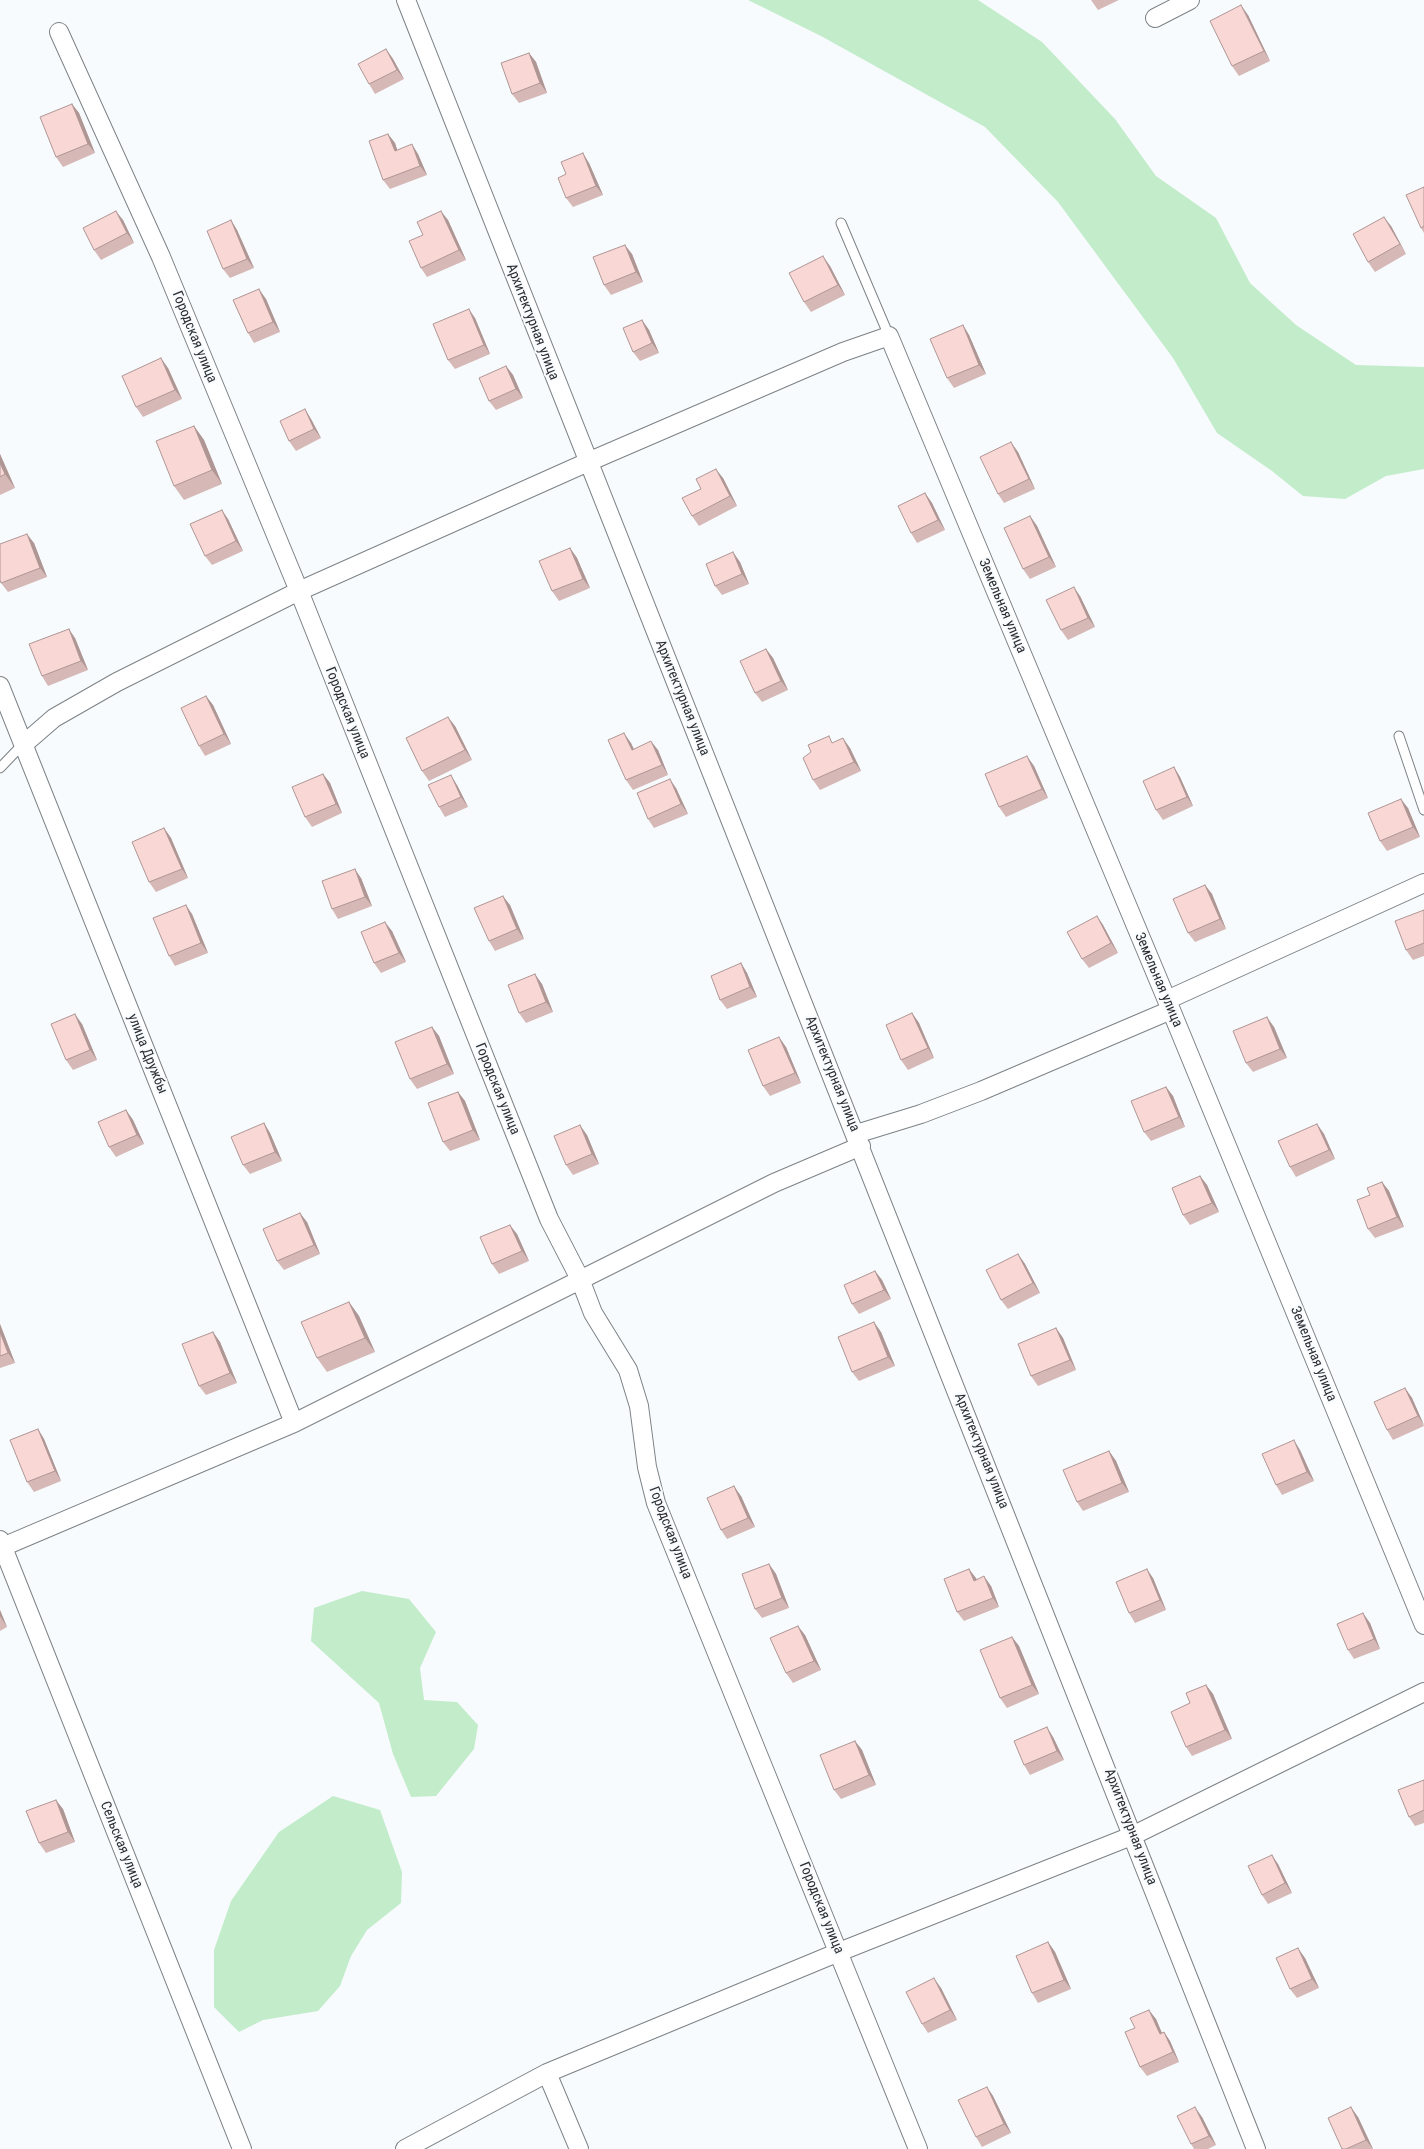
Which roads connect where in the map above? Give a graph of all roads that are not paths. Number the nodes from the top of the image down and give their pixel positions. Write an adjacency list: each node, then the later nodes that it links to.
1 (406, 0): 7 (street, Архитектурная улица)
2 (1190, 0): 3 (street)
3 (1155, 18)
4 (59, 32): 8 (street, Городская улица)
5 (841, 223): 6 (lane)
6 (889, 336): 7 (street); 15 (street, Земельная улица)
7 (588, 462): 8 (street); 16 (street, Архитектурная улица)
8 (299, 592): 11 (street); 17 (street, Городская улица)
9 (0, 686): 11 (street, улица Дружбы)
10 (1399, 736): 13 (lane)
11 (24, 744): 12 (lane); 18 (street, улица Дружбы)
12 (0, 768)
13 (1424, 810)
14 (1424, 883): 15 (street)
15 (1169, 1005): 16 (street); 20 (street, Земельная улица)
16 (858, 1140): 17 (street); 22 (street, Архитектурная улица)
17 (580, 1279): 18 (street); 23 (street, Городская улица)
18 (294, 1422): 19 (street)
19 (1, 1545): 25 (street, Сельская улица)
20 (1424, 1625)
21 (1424, 1692): 22 (street)
22 (1134, 1835): 23 (street); 29 (street, Архитектурная улица)
23 (839, 1952): 24 (street); 28 (street, Городская улица)
24 (547, 2073): 26 (street); 27 (street)
25 (242, 2149)
26 (404, 2149)
27 (579, 2149)
28 (918, 2149)
29 (1256, 2149)

